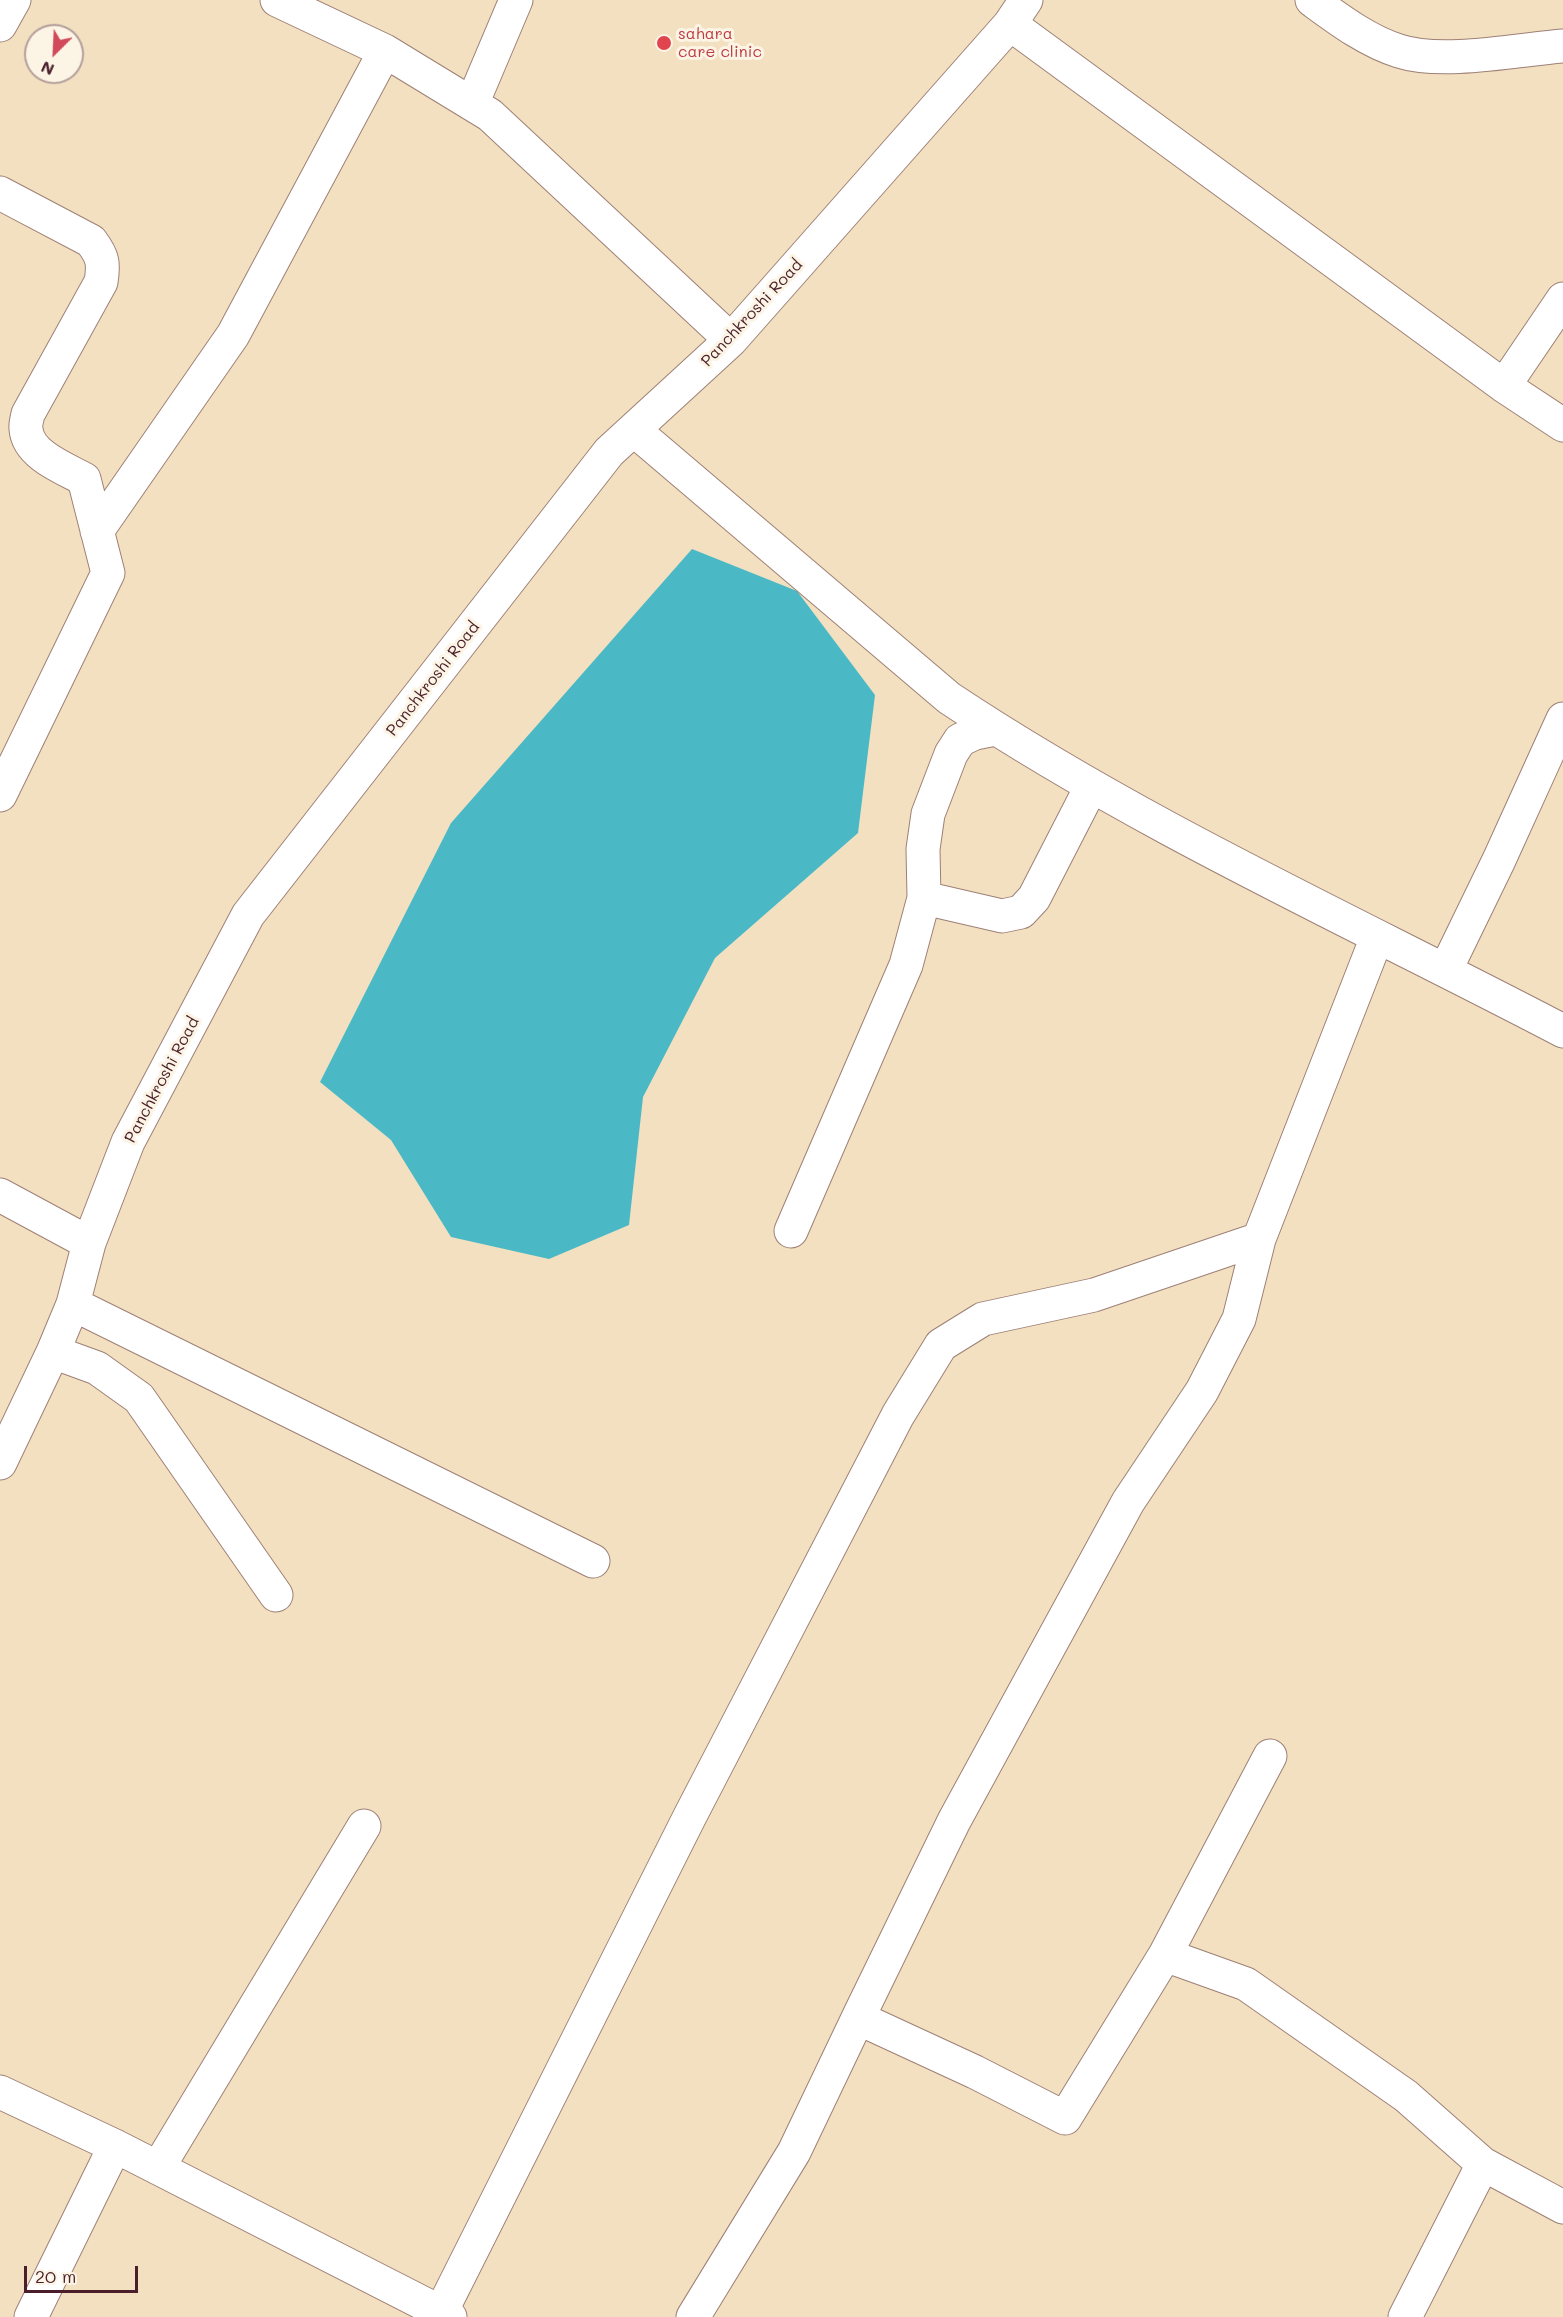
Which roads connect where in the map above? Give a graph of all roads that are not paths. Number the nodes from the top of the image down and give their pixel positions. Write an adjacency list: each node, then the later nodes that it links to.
1 (14, 0): 6 (street)
2 (277, 0): 8 (street)
3 (516, 0): 9 (street)
4 (1312, 0): 7 (street)
5 (1018, 12): 12 (street, Panchkroshi Road); 13 (street)
6 (0, 25)
7 (1563, 46)
8 (385, 51): 9 (street); 16 (street)
9 (472, 104): 12 (street)
10 (0, 193): 16 (street)
11 (1563, 299): 13 (street)
12 (731, 340): 15 (street, Panchkroshi Road)
13 (1504, 386): 14 (street)
14 (1563, 425)
15 (634, 430): 18 (street); 28 (street, Panchkroshi Road)
16 (97, 531): 20 (street)
17 (1563, 719): 23 (street)
18 (995, 729): 19 (street); 21 (street)
19 (1091, 787): 21 (street); 22 (street)
20 (0, 795)
21 (924, 898): 26 (street)
22 (1377, 937): 23 (street); 27 (street)
23 (1446, 969): 24 (street)
24 (1563, 1031)
25 (0, 1195): 28 (street)
26 (792, 1231)
27 (1259, 1239): 37 (street); 43 (street)
28 (89, 1243): 29 (street, Panchkroshi Road)
29 (73, 1304): 30 (street, Panchkroshi Road); 32 (street)
30 (53, 1352): 31 (street, Panchkroshi Road); 33 (street)
31 (3, 1451)
32 (593, 1562)
33 (276, 1595)
34 (1270, 1756): 36 (street)
35 (364, 1826): 41 (street)
36 (1165, 1954): 37 (street); 40 (street)
37 (858, 2018): 45 (street)
38 (0, 2092): 39 (street)
39 (115, 2146): 41 (street); 44 (street)
40 (1483, 2164): 42 (street); 46 (street)
41 (158, 2168): 43 (street)
42 (1563, 2207)
43 (445, 2314)
44 (31, 2317)
45 (693, 2317)
46 (1405, 2317)

